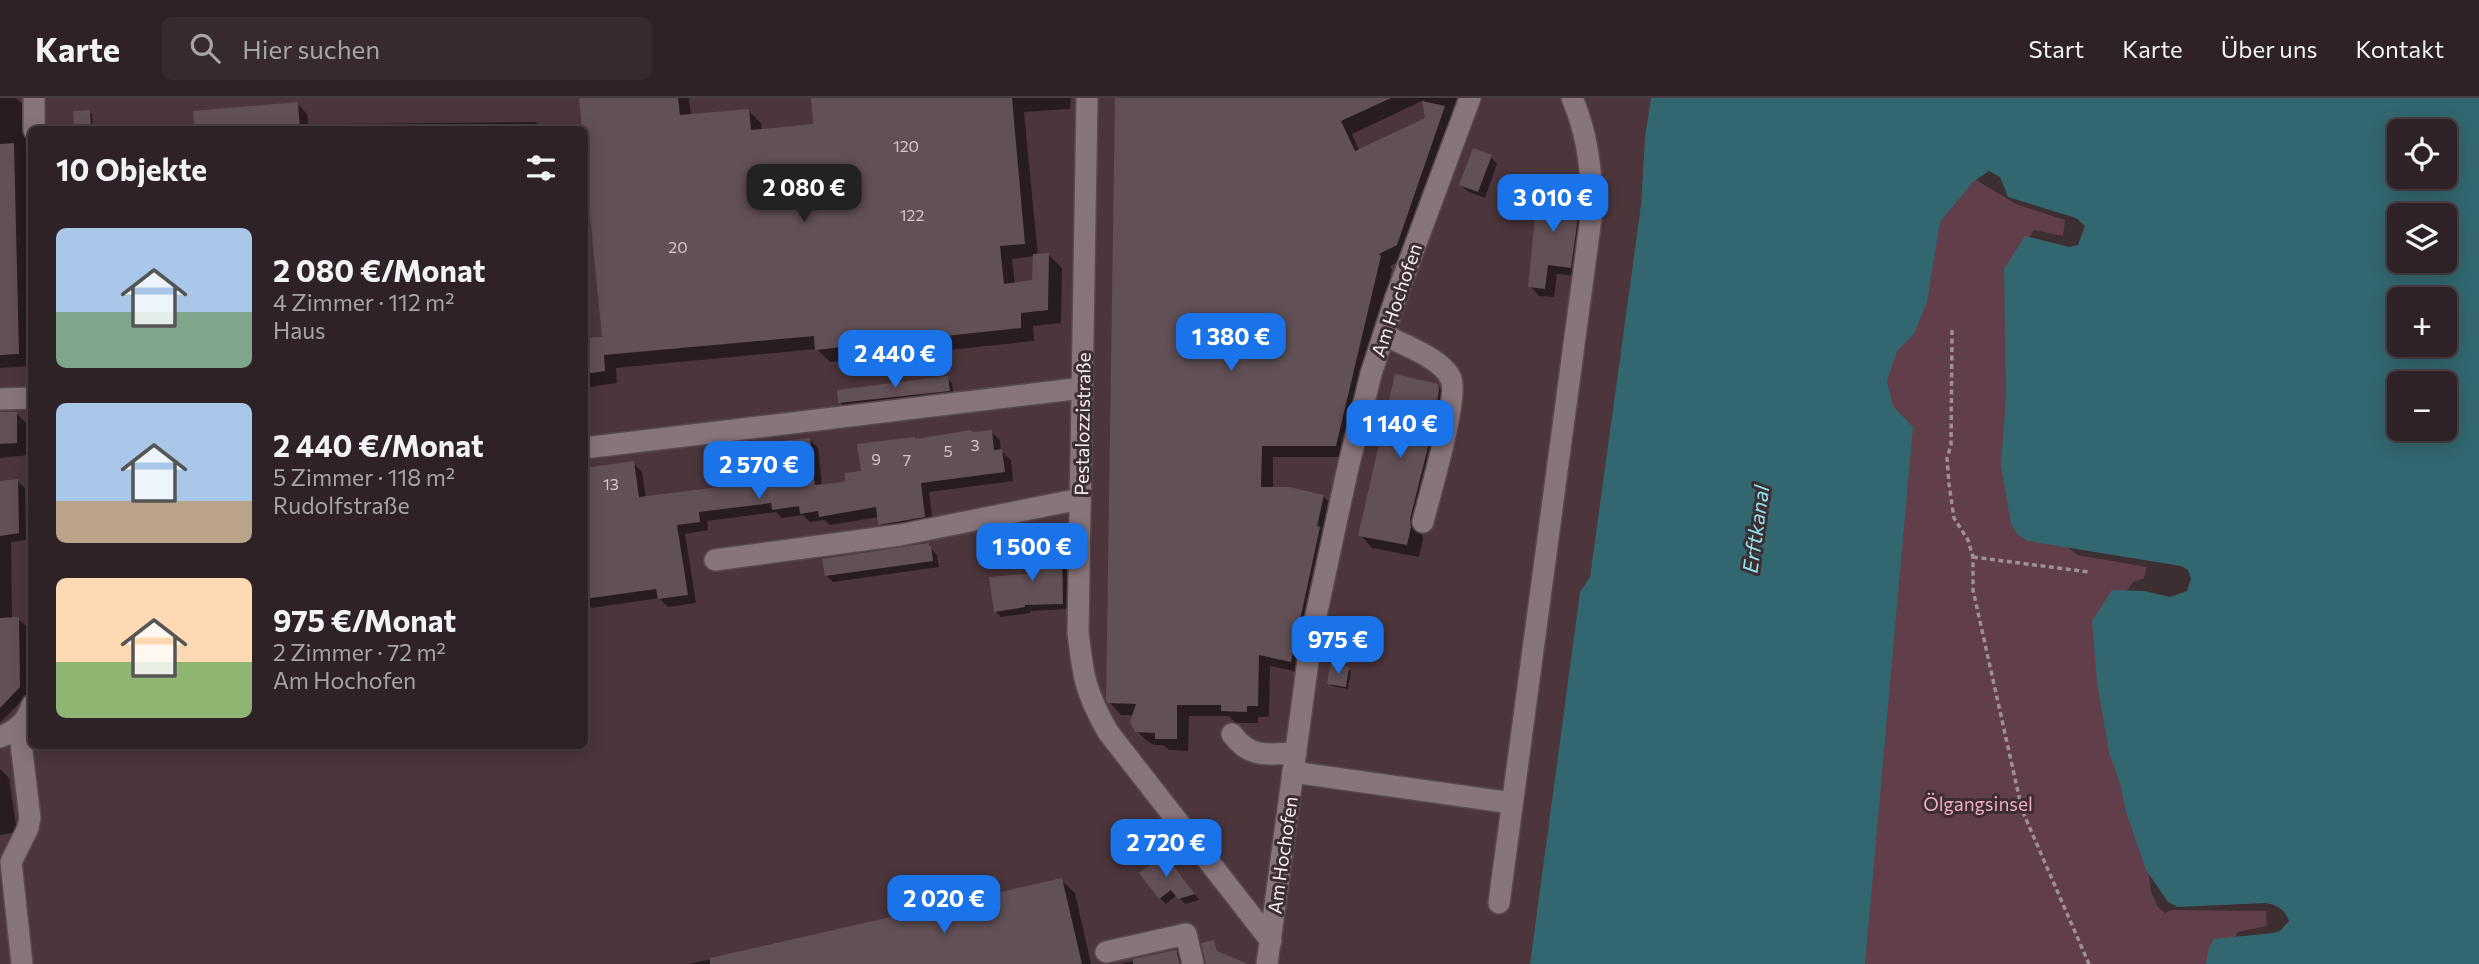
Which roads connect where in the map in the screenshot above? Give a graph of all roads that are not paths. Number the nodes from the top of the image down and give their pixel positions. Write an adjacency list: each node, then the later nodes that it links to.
1 (34, 98): 5 (street)
2 (1087, 98): 7 (street, Pestalozzistraße)
3 (1470, 98): 6 (street, Am Hochofen)
4 (1572, 98): 18 (street)
5 (34, 126)
6 (1384, 335): 12 (street); 17 (street, Am Hochofen)
7 (1082, 388): 10 (street); 11 (street, Pestalozzistraße)
8 (28, 398): 9 (street)
9 (0, 399)
10 (588, 448)
11 (1080, 499): 13 (street); 21 (street, Pestalozzistraße)
12 (1423, 522)
13 (715, 560)
14 (28, 714): 15 (street)
15 (7, 733): 19 (street)
16 (1232, 734): 17 (street)
17 (1294, 763): 18 (street); 21 (street, Am Hochofen)
18 (1512, 803): 20 (street)
19 (6, 863): 23 (street)
20 (1499, 903)
21 (1271, 940): 25 (street, Am Hochofen)
22 (1106, 952): 24 (street)
23 (22, 964)
24 (1193, 964)
25 (1267, 964)

